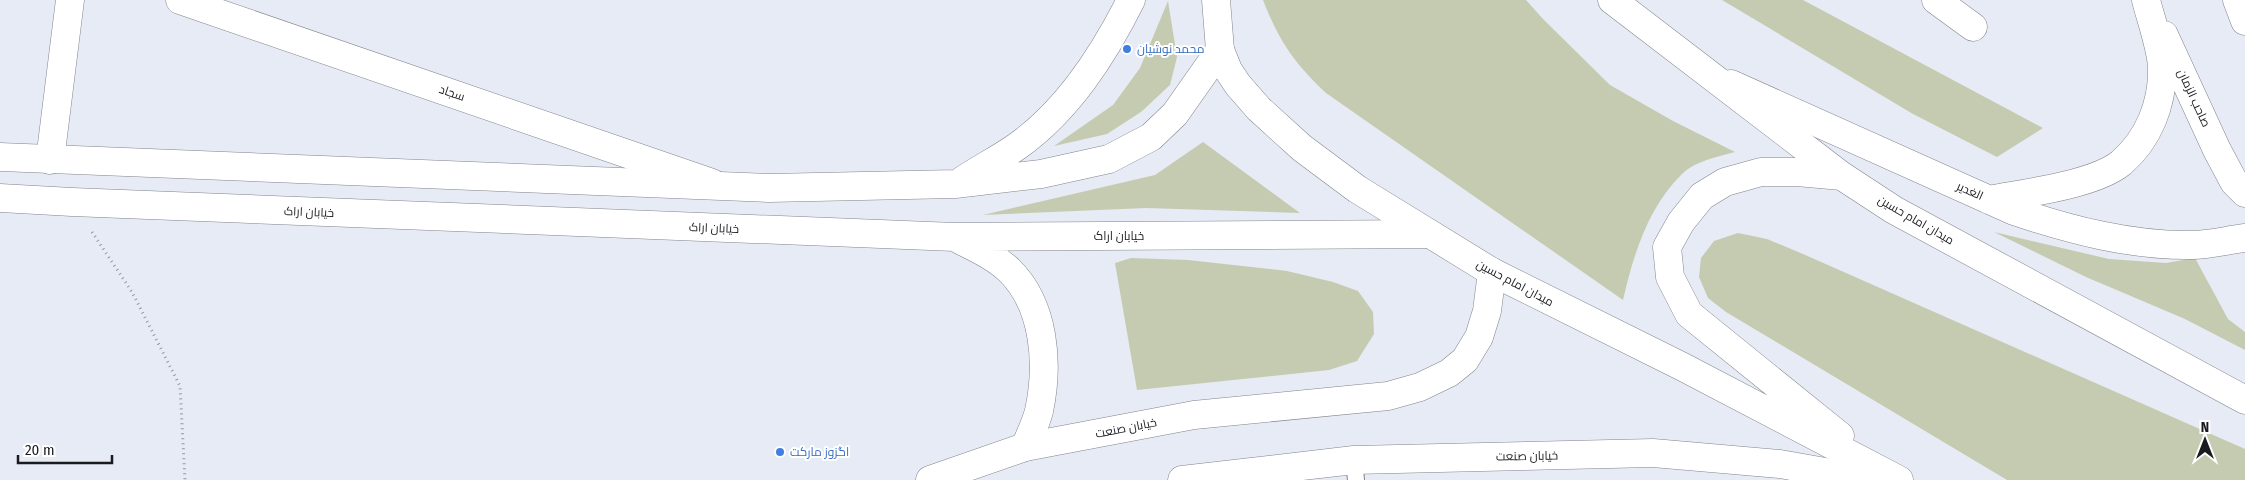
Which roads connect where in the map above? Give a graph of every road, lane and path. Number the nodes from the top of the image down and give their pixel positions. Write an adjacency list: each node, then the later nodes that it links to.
1 (70, 0): 12 (main road)
2 (180, 0): 15 (main road, سجاد)
3 (1131, 0): 14 (main road)
4 (1216, 0): 9 (main road, میدان امام حسین)
5 (1612, 0): 10 (main road, میدان امام حسین)
6 (1936, 0): 7 (main road)
7 (1955, 0)
8 (2147, 0): 16 (main road, صاحب الزمان); 18 (main road)
9 (1220, 50): 14 (main road); 20 (main road, میدان امام حسین)
10 (1711, 76): 13 (main road, میدان امام حسین); 18 (main road, الغدیر)
11 (0, 157): 12 (main road)
12 (50, 160): 15 (main road)
13 (1842, 176): 24 (main road, میدان امام حسین); 28 (main road)
14 (955, 184): 15 (main road)
15 (723, 186)
16 (2245, 192)
17 (0, 198): 19 (main road, خیابان اراک)
18 (1989, 200): 22 (main road, الغدیر)
19 (72, 202): 21 (main road, خیابان اراک); 29 (path)
20 (1428, 234): 21 (main road, خیابان اراک); 23 (main road, میدان امام حسین)
21 (955, 237): 25 (main road)
22 (2245, 238)
23 (1492, 272): 25 (main road, خیابان صنعت); 28 (main road, میدان امام حسین)
24 (2245, 400)
25 (1025, 447): 30 (main road, خیابان صنعت)
26 (1355, 470): 27 (main road, خیابان صنعت); 31 (main road, خیابان صنعت)
27 (1780, 472): 28 (main road, خیابان صنعت)
28 (1885, 477)
29 (185, 480)
30 (930, 480)
31 (1182, 480)

